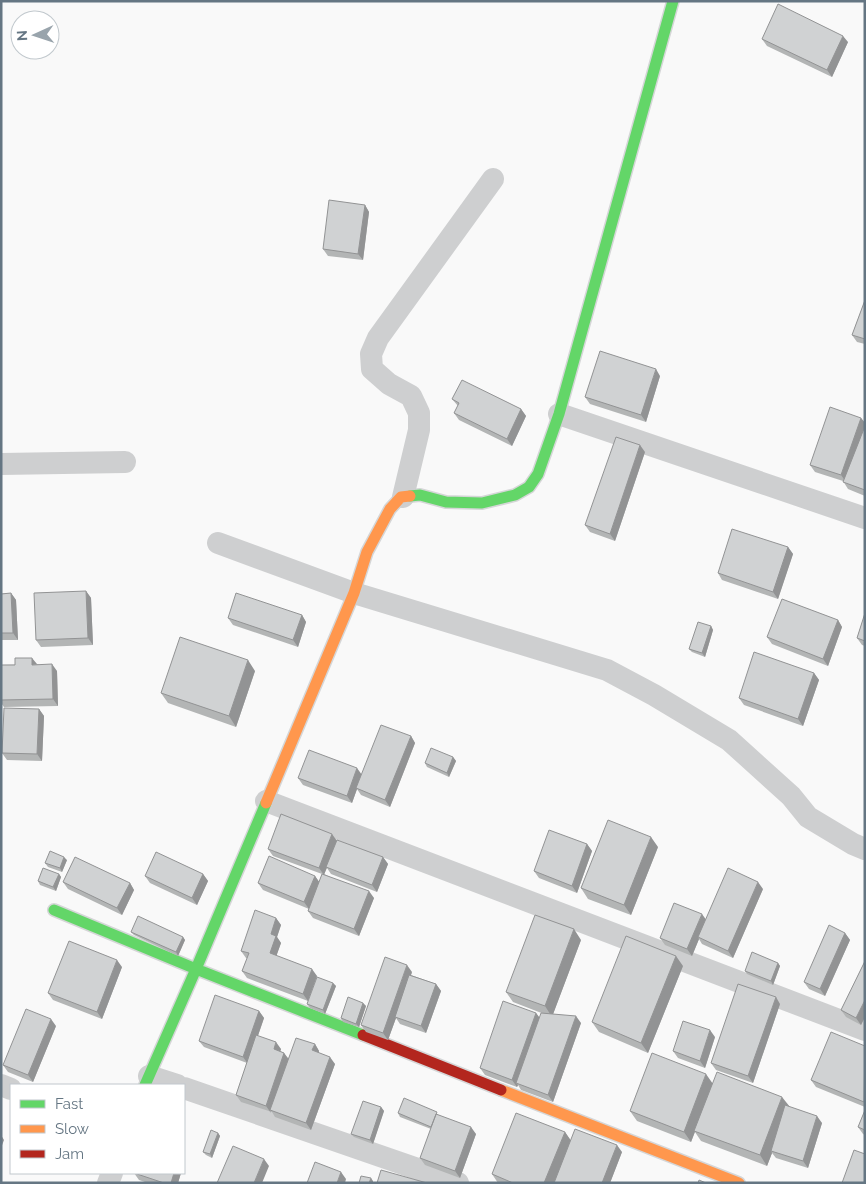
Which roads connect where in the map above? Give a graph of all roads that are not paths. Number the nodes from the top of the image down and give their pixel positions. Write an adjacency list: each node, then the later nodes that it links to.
1 (673, 1): 3 (street)
2 (492, 179): 6 (street)
3 (559, 414): 6 (street); 7 (street)
4 (125, 462): 5 (street)
5 (1, 464)
6 (404, 497): 9 (street)
7 (865, 518)
8 (218, 543): 9 (street)
9 (354, 593): 10 (street); 11 (street)
10 (266, 800): 13 (street); 14 (street)
11 (865, 849)
12 (54, 910): 13 (street)
13 (196, 969): 15 (street); 19 (street)
14 (865, 1030)
15 (147, 1080): 16 (street)
16 (171, 1084)
17 (185, 1088): 18 (street)
18 (458, 1183)
19 (739, 1183)

